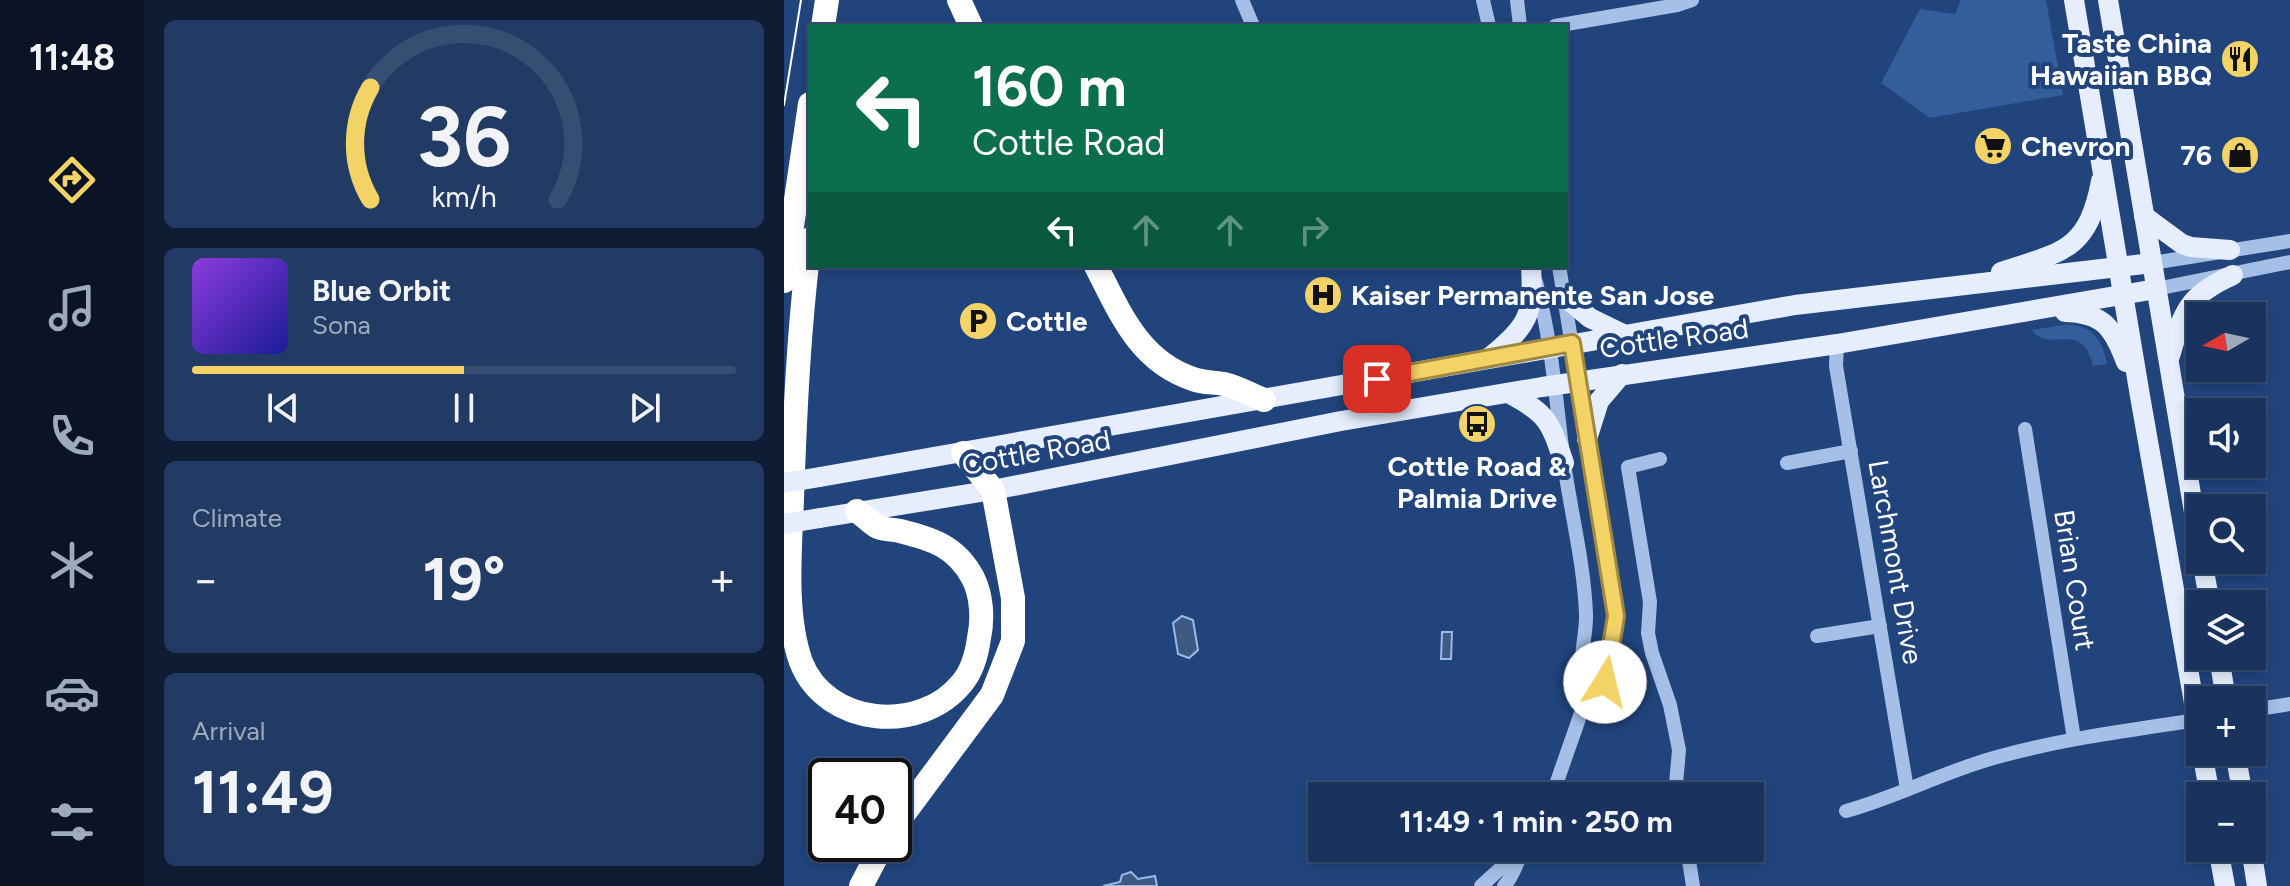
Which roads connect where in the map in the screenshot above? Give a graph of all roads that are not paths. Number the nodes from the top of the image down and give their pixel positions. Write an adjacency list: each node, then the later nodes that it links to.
1 (827, 0): 9 (highway)
2 (959, 0): 10 (highway)
3 (1242, 0): 11 (street)
4 (1483, 0): 12 (street)
5 (1517, 0): 13 (street)
6 (1692, 0): 14 (street)
7 (2074, 0): 17 (main road)
8 (2108, 0): 18 (main road)
9 (823, 24)
10 (970, 24)
11 (1252, 24)
12 (1489, 24)
13 (1520, 24)
14 (1567, 24)
15 (808, 133): 16 (highway)
16 (806, 162): 30 (highway)
17 (2103, 169): 24 (main road); 31 (main road)
18 (2144, 216): 20 (main road); 23 (main road)
19 (2290, 241): 20 (street, Cottle Road)
20 (2230, 250): 23 (street, Cottle Road)
21 (808, 258): 58 (highway)
22 (2290, 262): 29 (street, Cottle Road)
23 (2152, 263): 24 (main road, Cottle Road); 32 (main road)
24 (2119, 267): 31 (main road, Cottle Road); 33 (main road)
25 (1097, 268): 47 (highway)
26 (1532, 268): 39 (street)
27 (1532, 268): 40 (main road)
28 (1559, 268): 34 (street)
29 (2233, 275): 32 (street, Cottle Road); 41 (main road)
30 (784, 281)
31 (1969, 283): 36 (main road, Cottle Road)
32 (2156, 289): 33 (main road, Cottle Road); 41 (main road)
33 (2123, 295): 35 (main road, Cottle Road); 46 (main road)
34 (1565, 297): 36 (main road); 37 (street)
35 (2021, 312): 38 (main road, Cottle Road); 46 (main road)
36 (1625, 335): 37 (main road, Cottle Road)
37 (1572, 343): 39 (main road, Cottle Road); 43 (street)
38 (1837, 344): 42 (main road, Cottle Road); 50 (street, Larchmont Drive)
39 (1550, 347): 40 (main road, Cottle Road); 44 (street)
40 (1490, 357): 47 (main road, Cottle Road)
41 (2169, 360): 57 (main road)
42 (1622, 374): 43 (main road, Cottle Road); 49 (main road)
43 (1578, 381): 44 (main road, Cottle Road); 49 (street)
44 (1556, 384): 45 (main road, Cottle Road); 53 (street)
45 (1508, 393): 53 (main road); 56 (main road, Cottle Road)
46 (2140, 396): 62 (main road)
47 (1264, 400): 51 (main road, Cottle Road)
48 (2025, 429): 67 (street, Brian Court)
49 (1587, 439): 63 (street)
50 (1851, 451): 54 (street); 60 (street, Larchmont Drive)
51 (963, 453): 55 (main road, Cottle Road, bridge); 56 (highway)
52 (1660, 459): 69 (street)
53 (1564, 463): 63 (street)
54 (1787, 463)
55 (784, 483)
56 (993, 490): 58 (main road, Cottle Road); 71 (highway)
57 (2191, 494)
58 (857, 511): 59 (main road, Cottle Road, bridge)
59 (784, 524)
60 (1880, 626): 61 (street); 70 (street, Larchmont Drive)
61 (1817, 636)
62 (2192, 686)
63 (1589, 690): 68 (street)
64 (2290, 704): 65 (street)
65 (2266, 708)
66 (2186, 727): 67 (street)
67 (2074, 739): 70 (street)
68 (1557, 782)
69 (1676, 782)
70 (1907, 789): 72 (street)
71 (912, 803)
72 (1846, 811)
73 (874, 862): 78 (highway)
74 (1509, 862): 79 (street)
75 (1518, 862): 80 (street)
76 (1689, 862): 81 (street)
77 (2221, 862): 82 (main road)
78 (861, 886)
79 (1481, 886)
80 (1504, 886)
81 (1693, 886)
82 (2225, 886)

